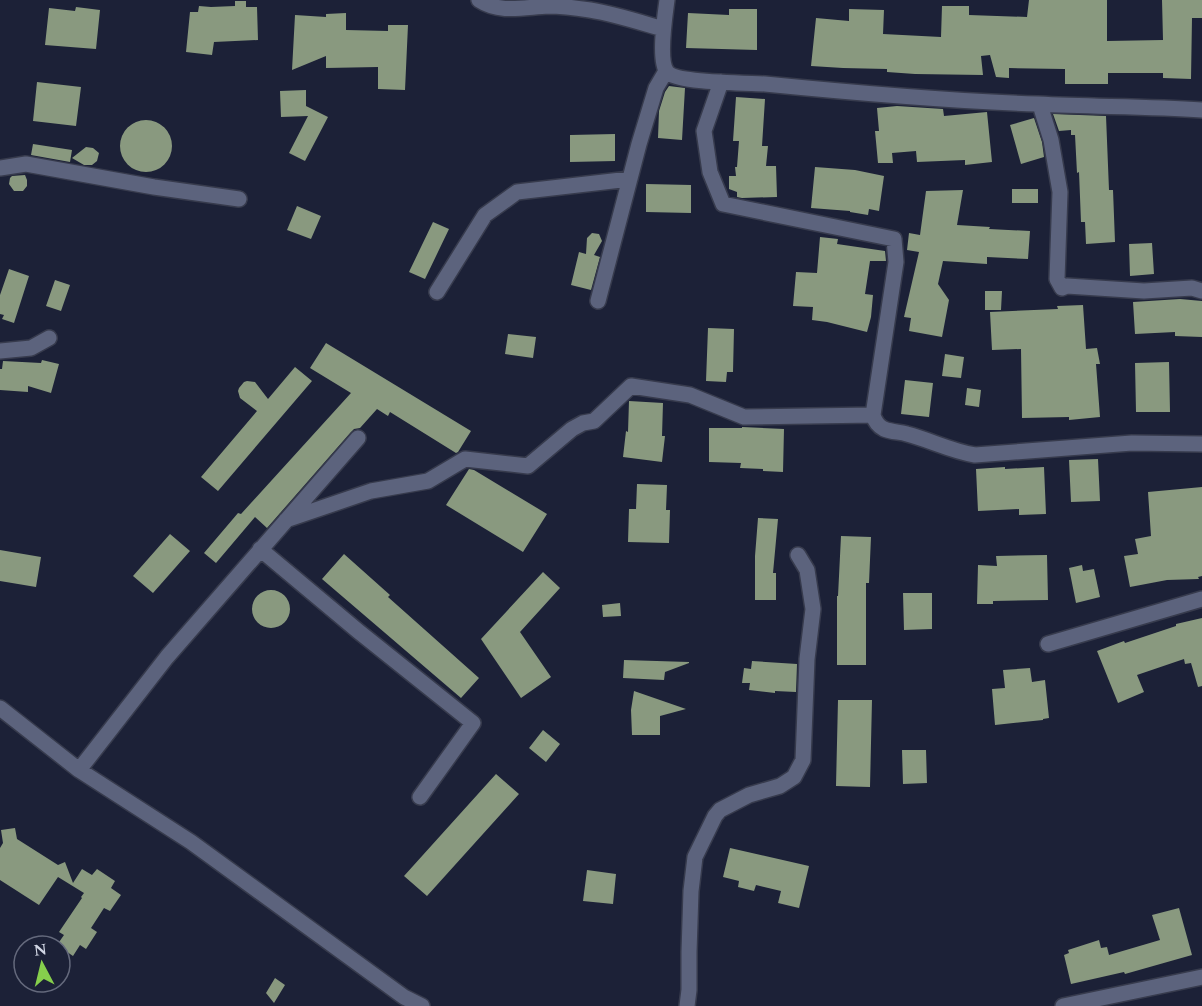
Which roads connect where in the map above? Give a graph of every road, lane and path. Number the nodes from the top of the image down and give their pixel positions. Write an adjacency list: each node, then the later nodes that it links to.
1 (479, 0): 3 (street)
2 (667, 0): 3 (street)
3 (663, 29): 4 (street)
4 (666, 71): 5 (street); 9 (street)
5 (721, 81): 6 (street); 16 (street)
6 (1040, 105): 7 (street); 11 (street)
7 (1202, 110)
8 (0, 168): 10 (street)
9 (630, 179): 12 (street); 13 (street)
10 (239, 199)
11 (1202, 291)
12 (437, 292)
13 (598, 301)
14 (49, 338): 15 (street)
15 (0, 351)
16 (873, 415): 18 (street); 19 (street)
17 (358, 438): 19 (street)
18 (1202, 444)
19 (286, 520): 20 (street)
20 (260, 549): 25 (street); 26 (street)
21 (798, 555): 29 (street)
22 (1202, 599): 23 (street)
23 (1048, 644)
24 (0, 708): 25 (street)
25 (79, 770): 28 (street)
26 (420, 797)
27 (1202, 977): 30 (street)
28 (422, 1006)
29 (687, 1006)
30 (1063, 1006)

